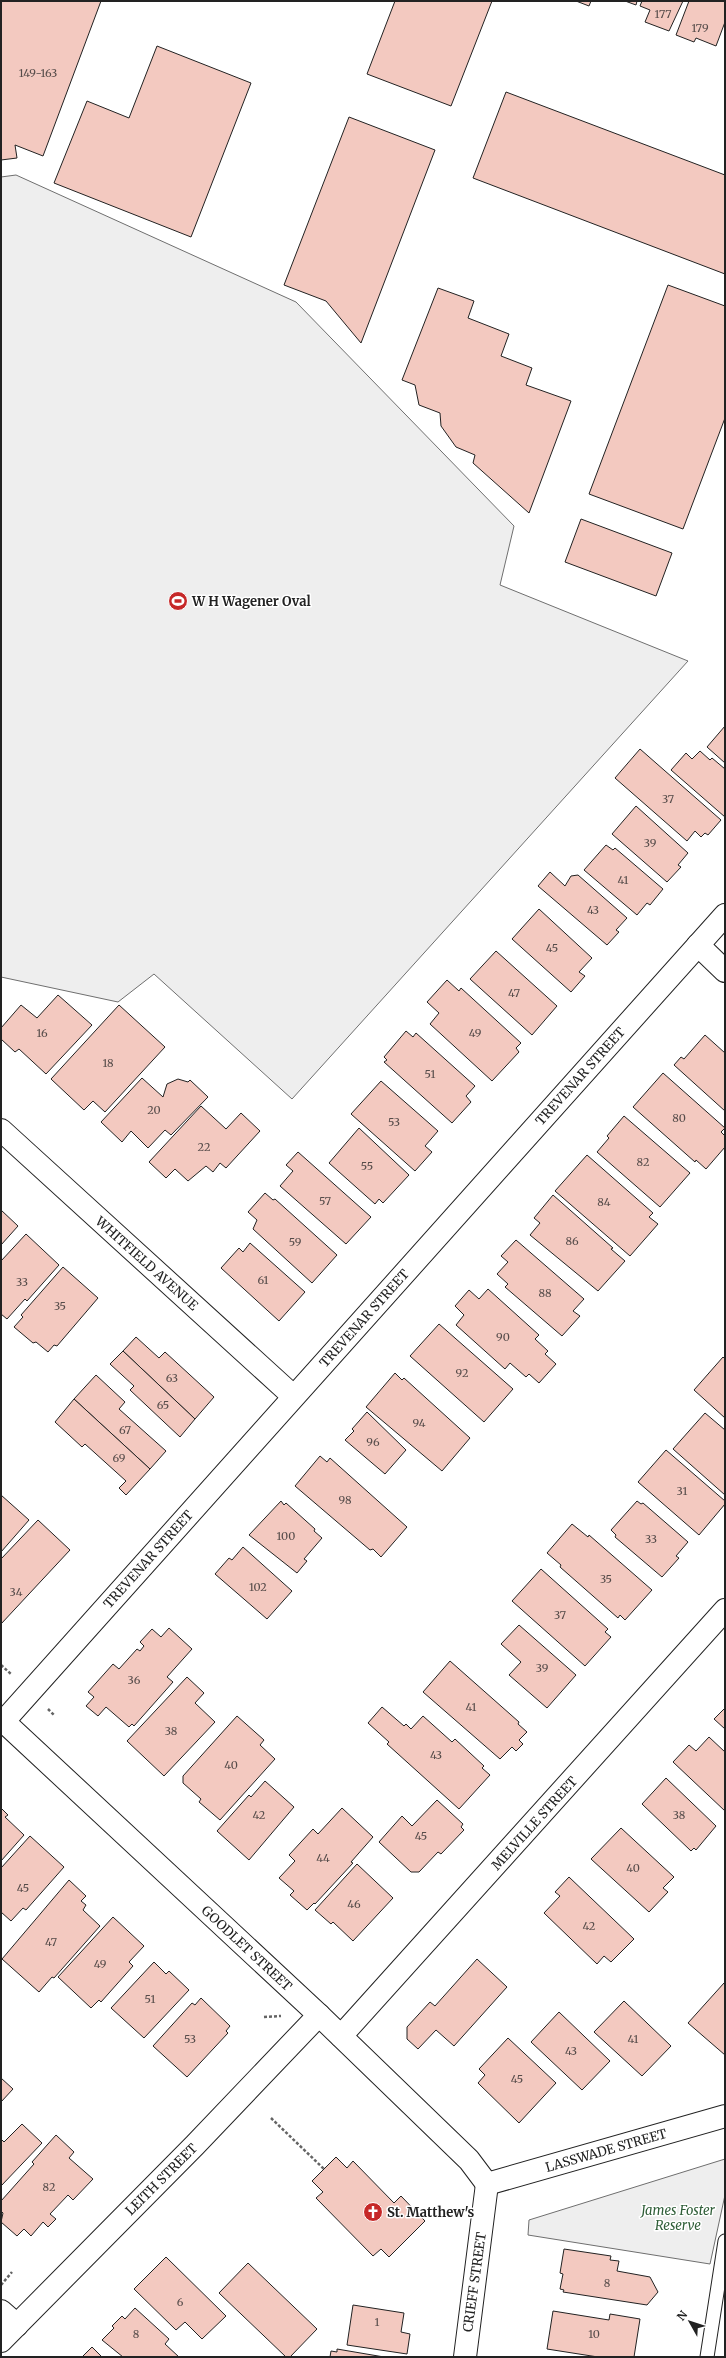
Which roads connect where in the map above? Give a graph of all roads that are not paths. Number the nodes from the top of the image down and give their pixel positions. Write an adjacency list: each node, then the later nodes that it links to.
1 (725, 915): 2 (street, TREVENAR STREET)
2 (698, 945): 3 (street); 5 (street, TREVENAR STREET)
3 (725, 972)
4 (1, 1130): 5 (street, WHITFIELD AVENUE)
5 (293, 1396): 7 (street, TREVENAR STREET)
6 (725, 1610): 9 (street, MELVILLE STREET)
7 (2, 1720): 8 (street, GOODLET STREET)
8 (319, 2015): 9 (street, GOODLET STREET); 14 (street, LEITH STREET)
9 (341, 2036): 11 (street, GOODLET STREET)
10 (725, 2116): 11 (street, LASSWADE STREET)
11 (486, 2184): 16 (street, CRIEFF STREET)
12 (725, 2241): 17 (lane)
13 (1, 2311): 14 (street)
14 (17, 2325): 15 (street, LEITH STREET)
15 (1, 2341)
16 (464, 2357)
17 (707, 2357)

